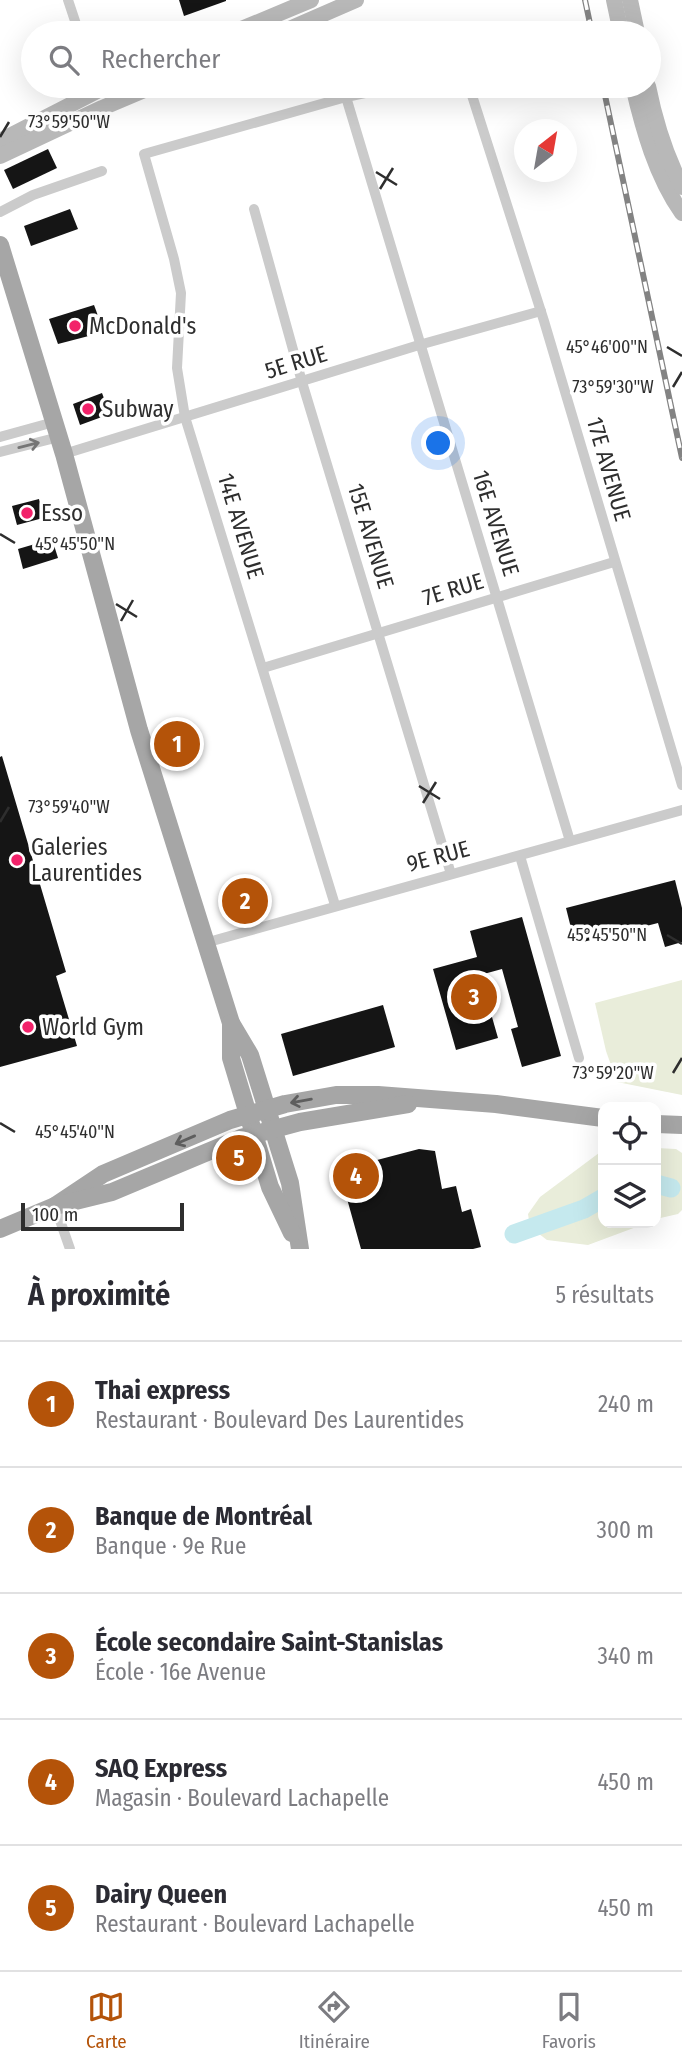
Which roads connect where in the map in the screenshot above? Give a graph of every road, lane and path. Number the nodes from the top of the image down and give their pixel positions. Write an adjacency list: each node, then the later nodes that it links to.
1 (68, 0): 8 (street)
2 (311, 0): 7 (street)
3 (356, 0): 6 (street)
4 (614, 0): 12 (street)
5 (630, 0): 13 (street)
6 (331, 5): 11 (street)
7 (270, 17): 9 (street); 10 (street)
8 (75, 21)
9 (260, 21)
10 (272, 21)
11 (301, 21)
12 (618, 21)
13 (634, 21)
14 (79, 98): 23 (street)
15 (101, 98): 22 (street)
16 (126, 98): 22 (street)
17 (342, 98): 34 (street, 14E AVENUE)
18 (346, 98): 32 (street, 16E AVENUE)
19 (473, 98): 31 (street, 17E AVENUE)
20 (636, 98): 29 (street)
21 (650, 98): 26 (street)
22 (102, 108): 24 (street)
23 (0, 141)
24 (0, 156)
25 (102, 171): 28 (street)
26 (682, 187)
27 (254, 209): 33 (street, 15E AVENUE)
28 (0, 212)
29 (682, 213)
30 (0, 245): 36 (main road)
31 (541, 311): 32 (street, 5E RUE); 38 (street, 17E AVENUE)
32 (419, 345): 33 (street, 5E RUE); 39 (street, 16E AVENUE)
33 (302, 382): 34 (street, 5E RUE); 40 (street, 15E AVENUE)
34 (185, 417): 36 (street, 5E RUE); 41 (street, 14E AVENUE)
35 (0, 437): 36 (street, 5E RUE)
36 (59, 438): 37 (street, 5E RUE, one-way to 36); 48 (main road)
37 (0, 452)
38 (614, 562): 39 (street, 7E RUE); 42 (street, 17E AVENUE)
39 (497, 598): 40 (street, 7E RUE); 44 (street, 16E AVENUE)
40 (379, 633): 41 (street, 7E RUE); 46 (street, 15E AVENUE)
41 (264, 668): 47 (street, 14E AVENUE)
42 (682, 785)
43 (682, 810): 44 (street, 9E RUE)
44 (570, 841): 45 (street, 9E RUE)
45 (520, 856): 46 (street, 9E RUE); 50 (street)
46 (451, 874): 47 (street, 9E RUE)
47 (335, 905): 48 (street, 9E RUE)
48 (205, 943): 49 (main road)
49 (231, 1023): 52 (main road); 53 (main road)
50 (579, 1058)
51 (443, 1100): 52 (main road, one-way to 52); 54 (main road); 55 (main road)
52 (267, 1109): 53 (main road); 55 (main road)
53 (248, 1114): 56 (main road); 57 (main road, one-way to 57)
54 (598, 1117)
55 (273, 1129): 56 (main road); 60 (main road)
56 (254, 1134): 57 (main road); 60 (main road)
57 (55, 1206): 58 (main road); 59 (street)
58 (0, 1228)
59 (70, 1249)
60 (299, 1249)

